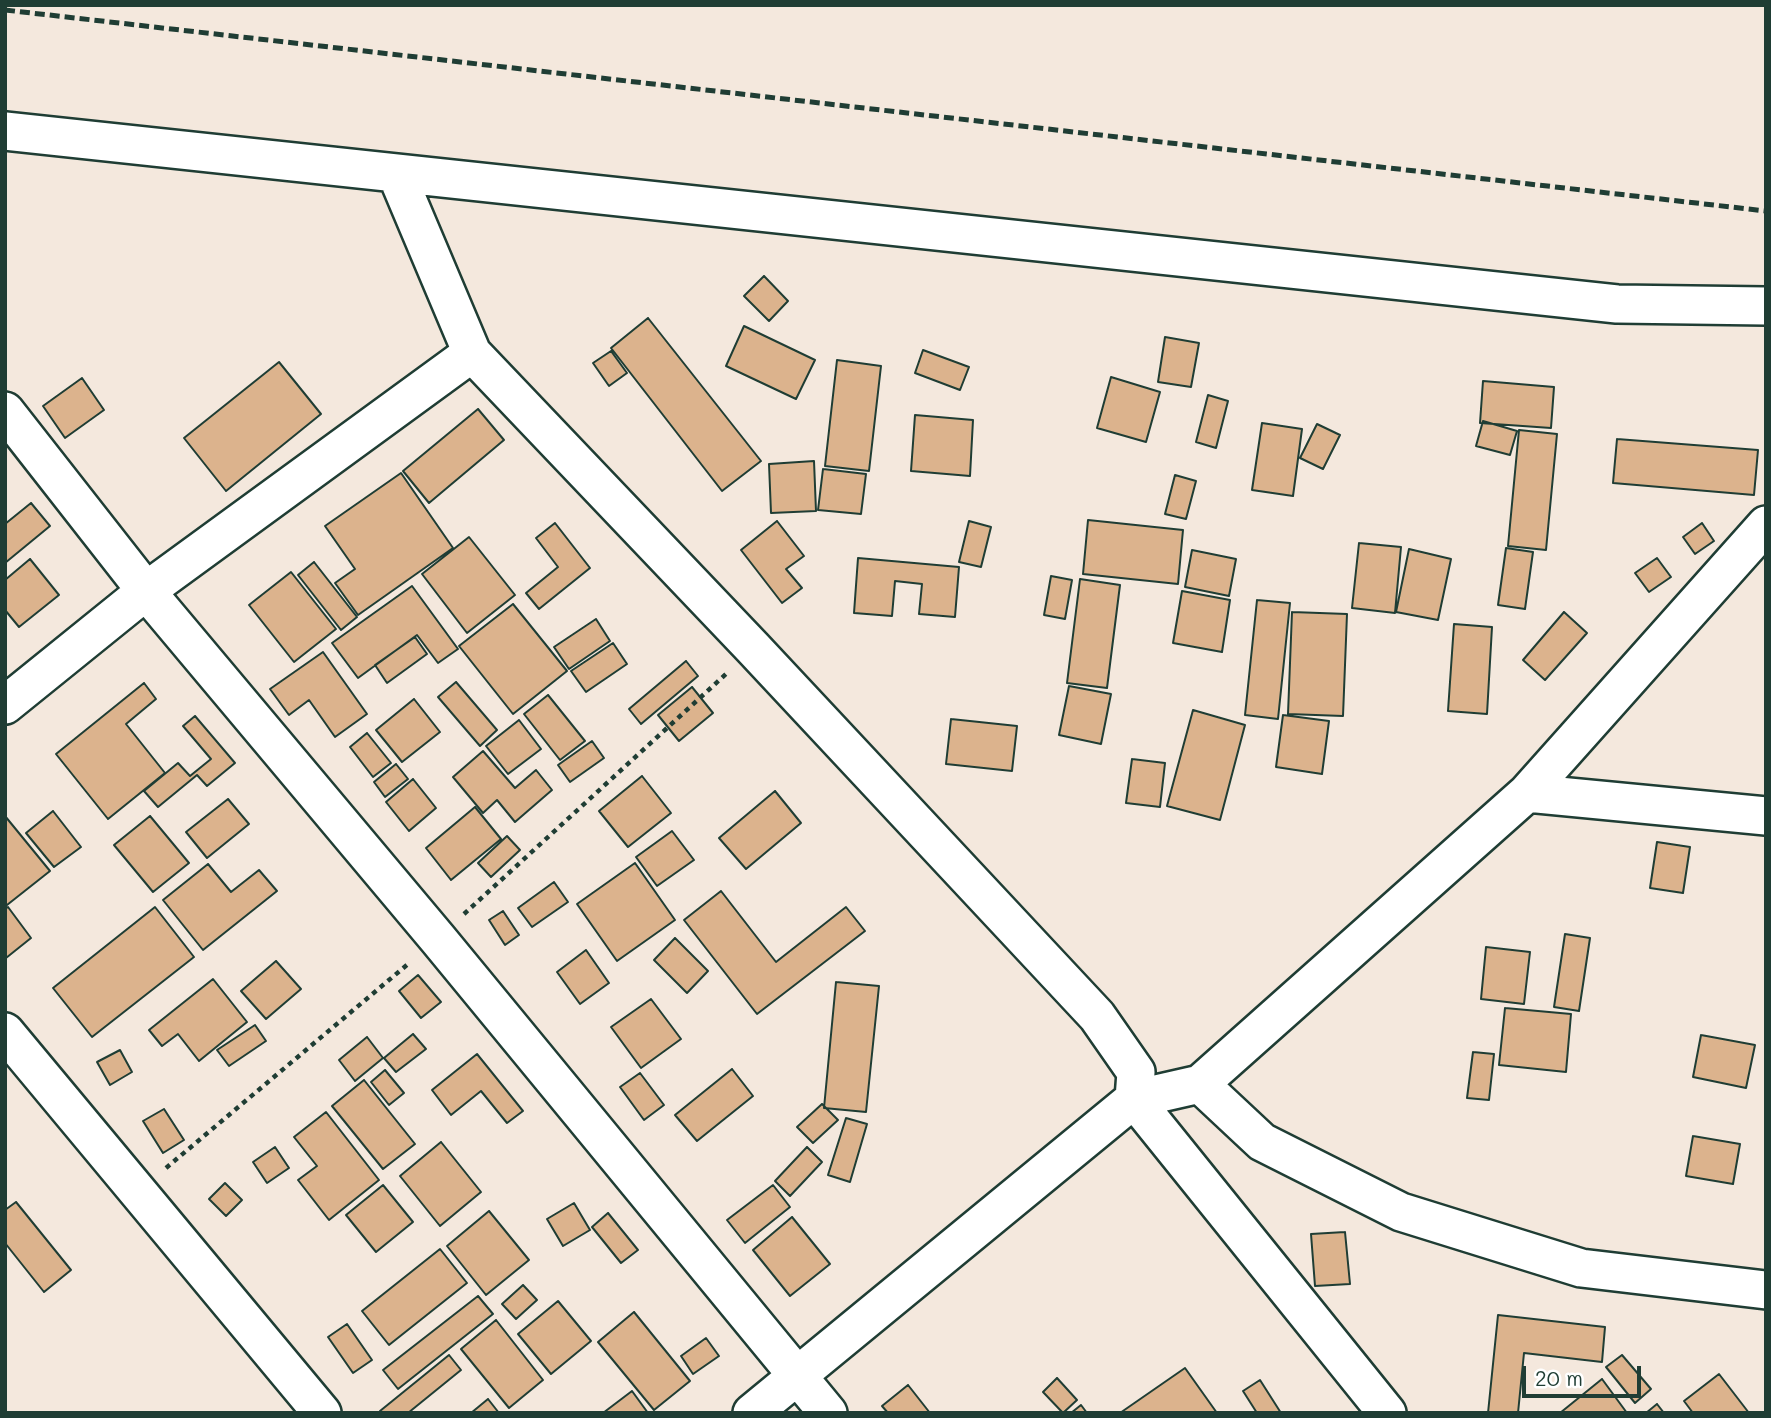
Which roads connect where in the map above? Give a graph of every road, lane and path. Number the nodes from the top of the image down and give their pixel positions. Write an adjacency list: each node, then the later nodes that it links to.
1 (5, 131): 2 (street)
2 (396, 173): 3 (street); 4 (street)
3 (1766, 306)
4 (472, 353): 7 (street); 13 (street)
5 (5, 411): 7 (street)
6 (1766, 526): 9 (street)
7 (146, 591): 8 (street); 15 (street)
8 (5, 705)
9 (1527, 793): 10 (street); 12 (street)
10 (1766, 816)
11 (5, 1032): 16 (street)
12 (1200, 1084): 13 (street); 14 (street)
13 (1134, 1099): 15 (street); 19 (street)
14 (1766, 1290)
15 (798, 1376): 17 (street); 18 (street)
16 (322, 1413)
17 (752, 1413)
18 (828, 1413)
19 (1387, 1413)

